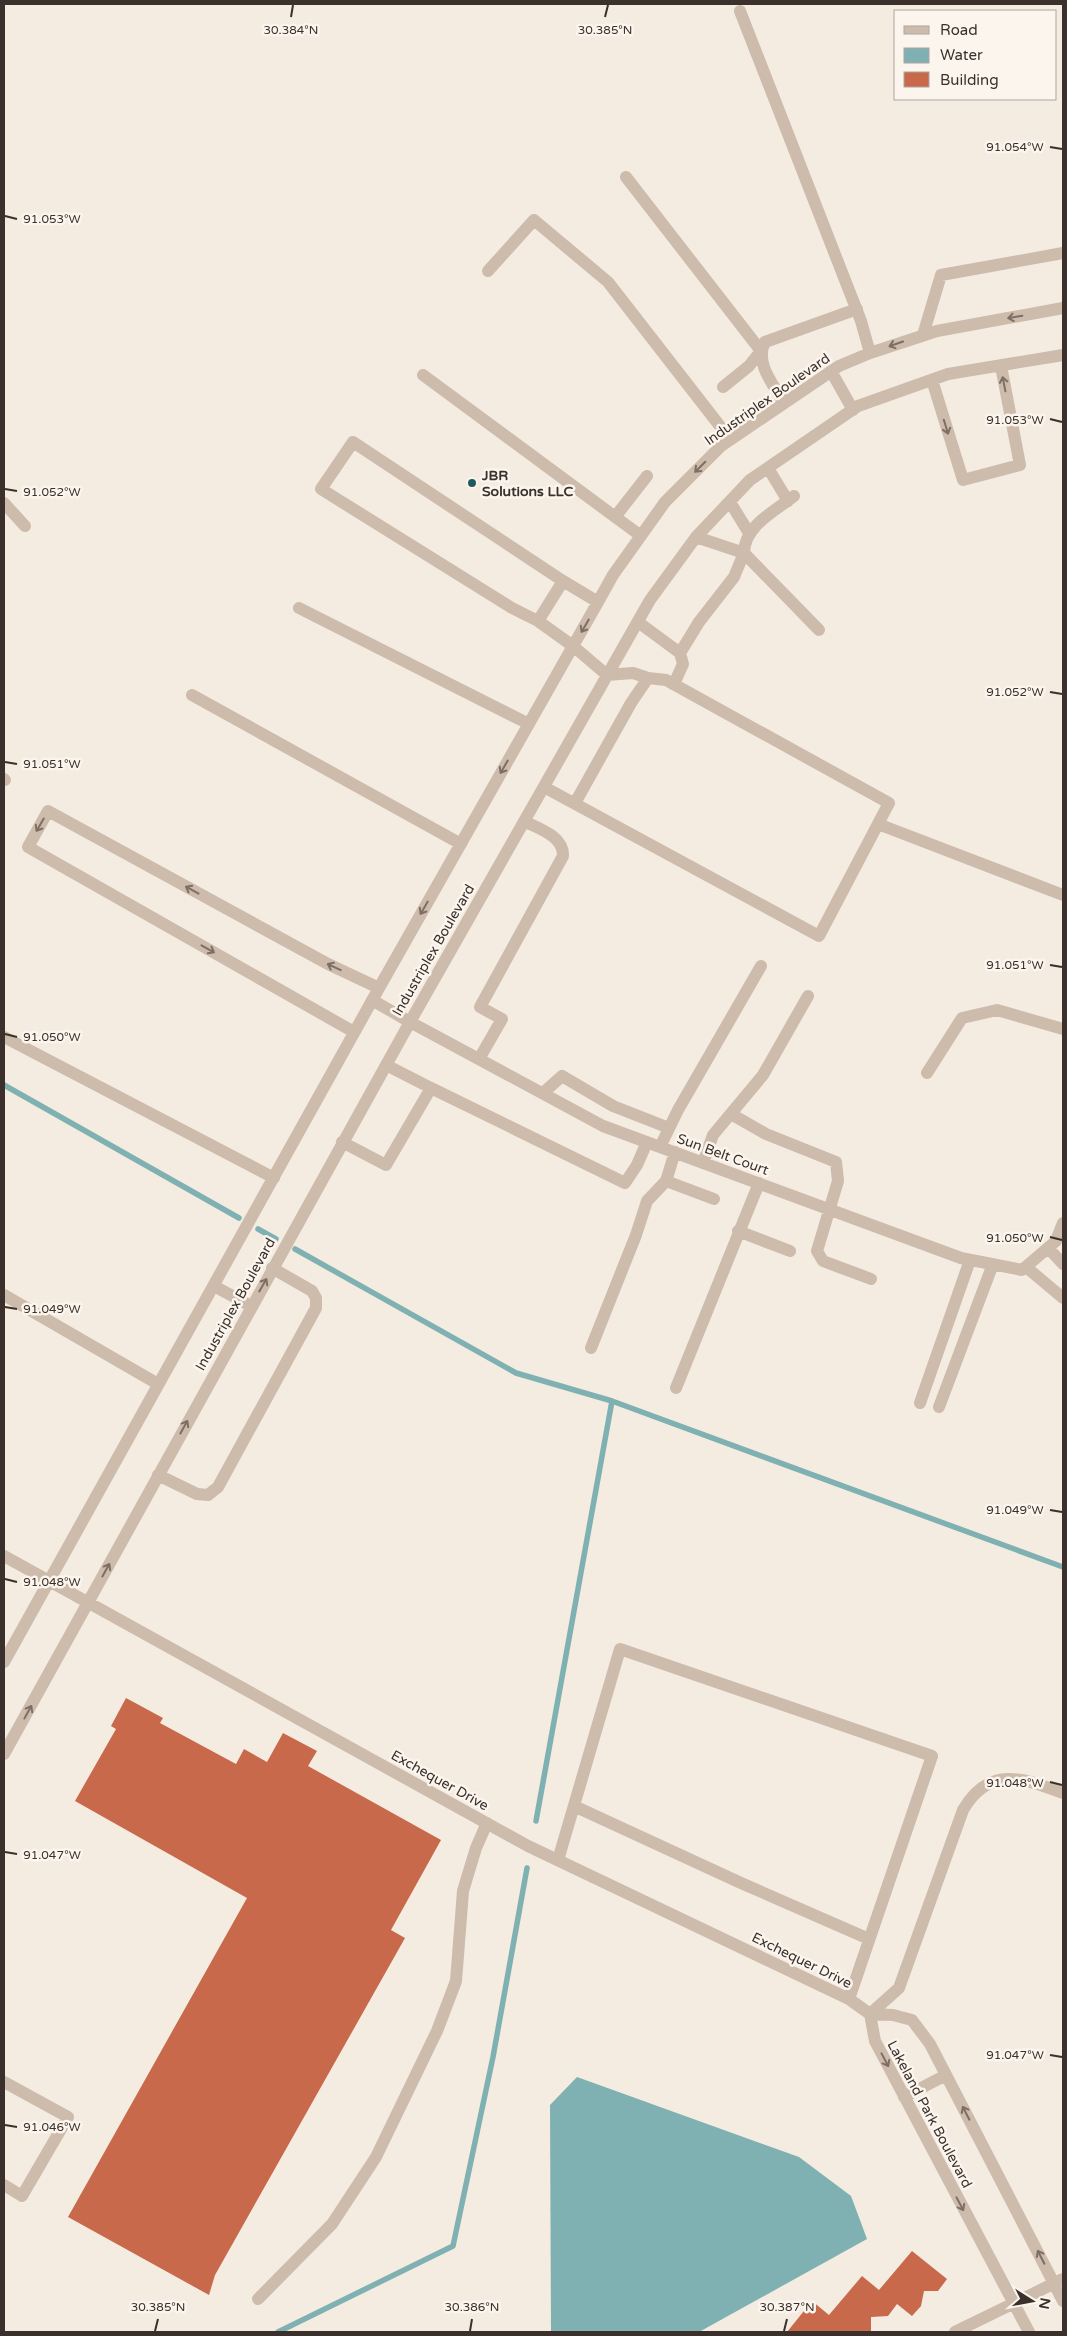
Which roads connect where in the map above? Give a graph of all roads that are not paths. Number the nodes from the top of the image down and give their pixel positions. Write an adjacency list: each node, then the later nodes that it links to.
1 (740, 11): 6 (street)
2 (626, 177): 8 (street)
3 (1063, 253): 7 (street)
4 (488, 271): 18 (street)
5 (1063, 308): 7 (street, Industriplex Boulevard, one-way to 7)
6 (857, 309): 8 (street); 9 (street)
7 (923, 335): 9 (street, Industriplex Boulevard, one-way to 9)
8 (761, 351): 15 (street); 16 (street)
9 (870, 353): 12 (street, Industriplex Boulevard)
10 (1063, 356): 11 (street, Industriplex Boulevard)
11 (1001, 366): 14 (street, Industriplex Boulevard); 14 (street, one-way to 11)
12 (831, 371): 16 (street, Industriplex Boulevard); 17 (street)
13 (423, 375): 23 (street)
14 (932, 380): 17 (street, Industriplex Boulevard)
15 (723, 387)
16 (784, 403): 18 (street, Industriplex Boulevard)
17 (853, 410): 19 (street, Industriplex Boulevard)
18 (730, 439): 26 (street, Industriplex Boulevard, one-way to 26)
19 (768, 468): 21 (street, Industriplex Boulevard); 25 (street)
20 (647, 476): 23 (street)
21 (730, 502): 25 (street); 27 (street, Industriplex Boulevard)
22 (4, 503): 24 (street)
23 (615, 517): 26 (street)
24 (25, 526)
25 (749, 533): 28 (street)
26 (641, 536): 30 (street, Industriplex Boulevard)
27 (696, 538): 28 (street); 33 (street, Industriplex Boulevard)
28 (744, 554): 34 (street); 36 (street)
29 (563, 581): 30 (street); 32 (street); 32 (street)
30 (598, 602): 35 (street, Industriplex Boulevard, one-way to 35)
31 (299, 608): 41 (street)
32 (538, 621): 35 (street)
33 (638, 622): 36 (street); 37 (street, Industriplex Boulevard)
34 (819, 630)
35 (573, 646): 37 (street); 41 (street, Industriplex Boulevard)
36 (680, 653): 39 (street)
37 (607, 675): 38 (street); 42 (street, Industriplex Boulevard)
38 (648, 678): 39 (street); 43 (street)
39 (674, 684): 45 (street)
40 (192, 695): 46 (street)
41 (529, 724): 46 (street, Industriplex Boulevard, one-way to 46)
42 (544, 787): 43 (street); 44 (street, Industriplex Boulevard)
43 (575, 803): 45 (street)
44 (524, 821): 52 (street, Industriplex Boulevard); 56 (street)
45 (878, 824): 47 (street)
46 (461, 844): 49 (street, Industriplex Boulevard, one-way to 49)
47 (1063, 895)
48 (761, 966): 62 (street)
49 (379, 988): 51 (street, Industriplex Boulevard); 54 (street, one-way to 54)
50 (808, 996): 61 (street)
51 (372, 1000): 52 (street, Sun Belt Court); 54 (street, Industriplex Boulevard)
52 (410, 1022): 56 (street, Sun Belt Court); 57 (street, Industriplex Boulevard)
53 (1063, 1029): 58 (street)
54 (354, 1032): 68 (street, Industriplex Boulevard)
55 (4, 1037): 68 (street)
56 (479, 1059): 60 (street, Sun Belt Court)
57 (386, 1064): 59 (street); 63 (street, Industriplex Boulevard)
58 (926, 1073)
59 (431, 1088): 63 (street); 64 (street)
60 (543, 1094): 62 (street); 64 (street, Sun Belt Court)
61 (731, 1114): 67 (street); 72 (street)
62 (669, 1128): 65 (street)
63 (342, 1142): 81 (street, Industriplex Boulevard)
64 (647, 1142): 65 (street, Sun Belt Court)
65 (660, 1147): 66 (street, Sun Belt Court)
66 (675, 1152): 67 (street, Sun Belt Court); 69 (street)
67 (703, 1163): 70 (street, Sun Belt Court)
68 (274, 1178): 83 (street, Industriplex Boulevard)
69 (666, 1180): 71 (street); 87 (street)
70 (759, 1183): 72 (street, Sun Belt Court); 74 (street)
71 (714, 1199)
72 (829, 1209): 77 (street, Sun Belt Court); 82 (street)
73 (1063, 1223): 75 (street)
74 (738, 1231): 76 (street); 89 (street)
75 (1048, 1248): 79 (street); 80 (street)
76 (790, 1251)
77 (970, 1260): 78 (street, Sun Belt Court); 90 (street)
78 (993, 1264): 80 (street, Sun Belt Court); 91 (street)
79 (1063, 1264)
80 (1026, 1267): 85 (street)
81 (272, 1268): 86 (street, Industriplex Boulevard, one-way to 81); 92 (street)
82 (872, 1279)
83 (214, 1286): 86 (street); 88 (street, Industriplex Boulevard)
84 (4, 1295): 88 (street)
85 (1063, 1298)
86 (250, 1306): 92 (street, Industriplex Boulevard, one-way to 86)
87 (592, 1348)
88 (158, 1384): 94 (street, Industriplex Boulevard)
89 (676, 1388)
90 (920, 1403)
91 (939, 1407)
92 (158, 1475): 95 (street, Industriplex Boulevard, one-way to 92)
93 (4, 1556): 94 (street, Exchequer Drive)
94 (49, 1581): 95 (street, Exchequer Drive); 96 (street, Industriplex Boulevard)
95 (89, 1602): 97 (street, Industriplex Boulevard, one-way to 95); 100 (street, Exchequer Drive)
96 (4, 1662)
97 (4, 1754)
98 (1063, 1793): 104 (street)
99 (574, 1806): 101 (street); 102 (street); 102 (street)
100 (487, 1823): 101 (street, Exchequer Drive); 110 (street)
101 (558, 1860): 103 (street, Exchequer Drive)
102 (869, 1939): 103 (street)
103 (848, 1999): 104 (street, Exchequer Drive)
104 (870, 2014): 105 (street, Lakeland Park Boulevard); 107 (street, Lakeland Park Boulevard, one-way to 107)
105 (946, 2075): 107 (street); 109 (street, Lakeland Park Boulevard, one-way to 105)
106 (4, 2082): 108 (street)
107 (904, 2097): 112 (street, Lakeland Park Boulevard, one-way to 112)
108 (4, 2185)
109 (1059, 2281): 111 (street, Lakeland Park Boulevard); 112 (street)
110 (258, 2299)
111 (1063, 2301)
112 (1014, 2303): 113 (street); 114 (street, Lakeland Park Boulevard)
113 (955, 2332)
114 (1030, 2332)

